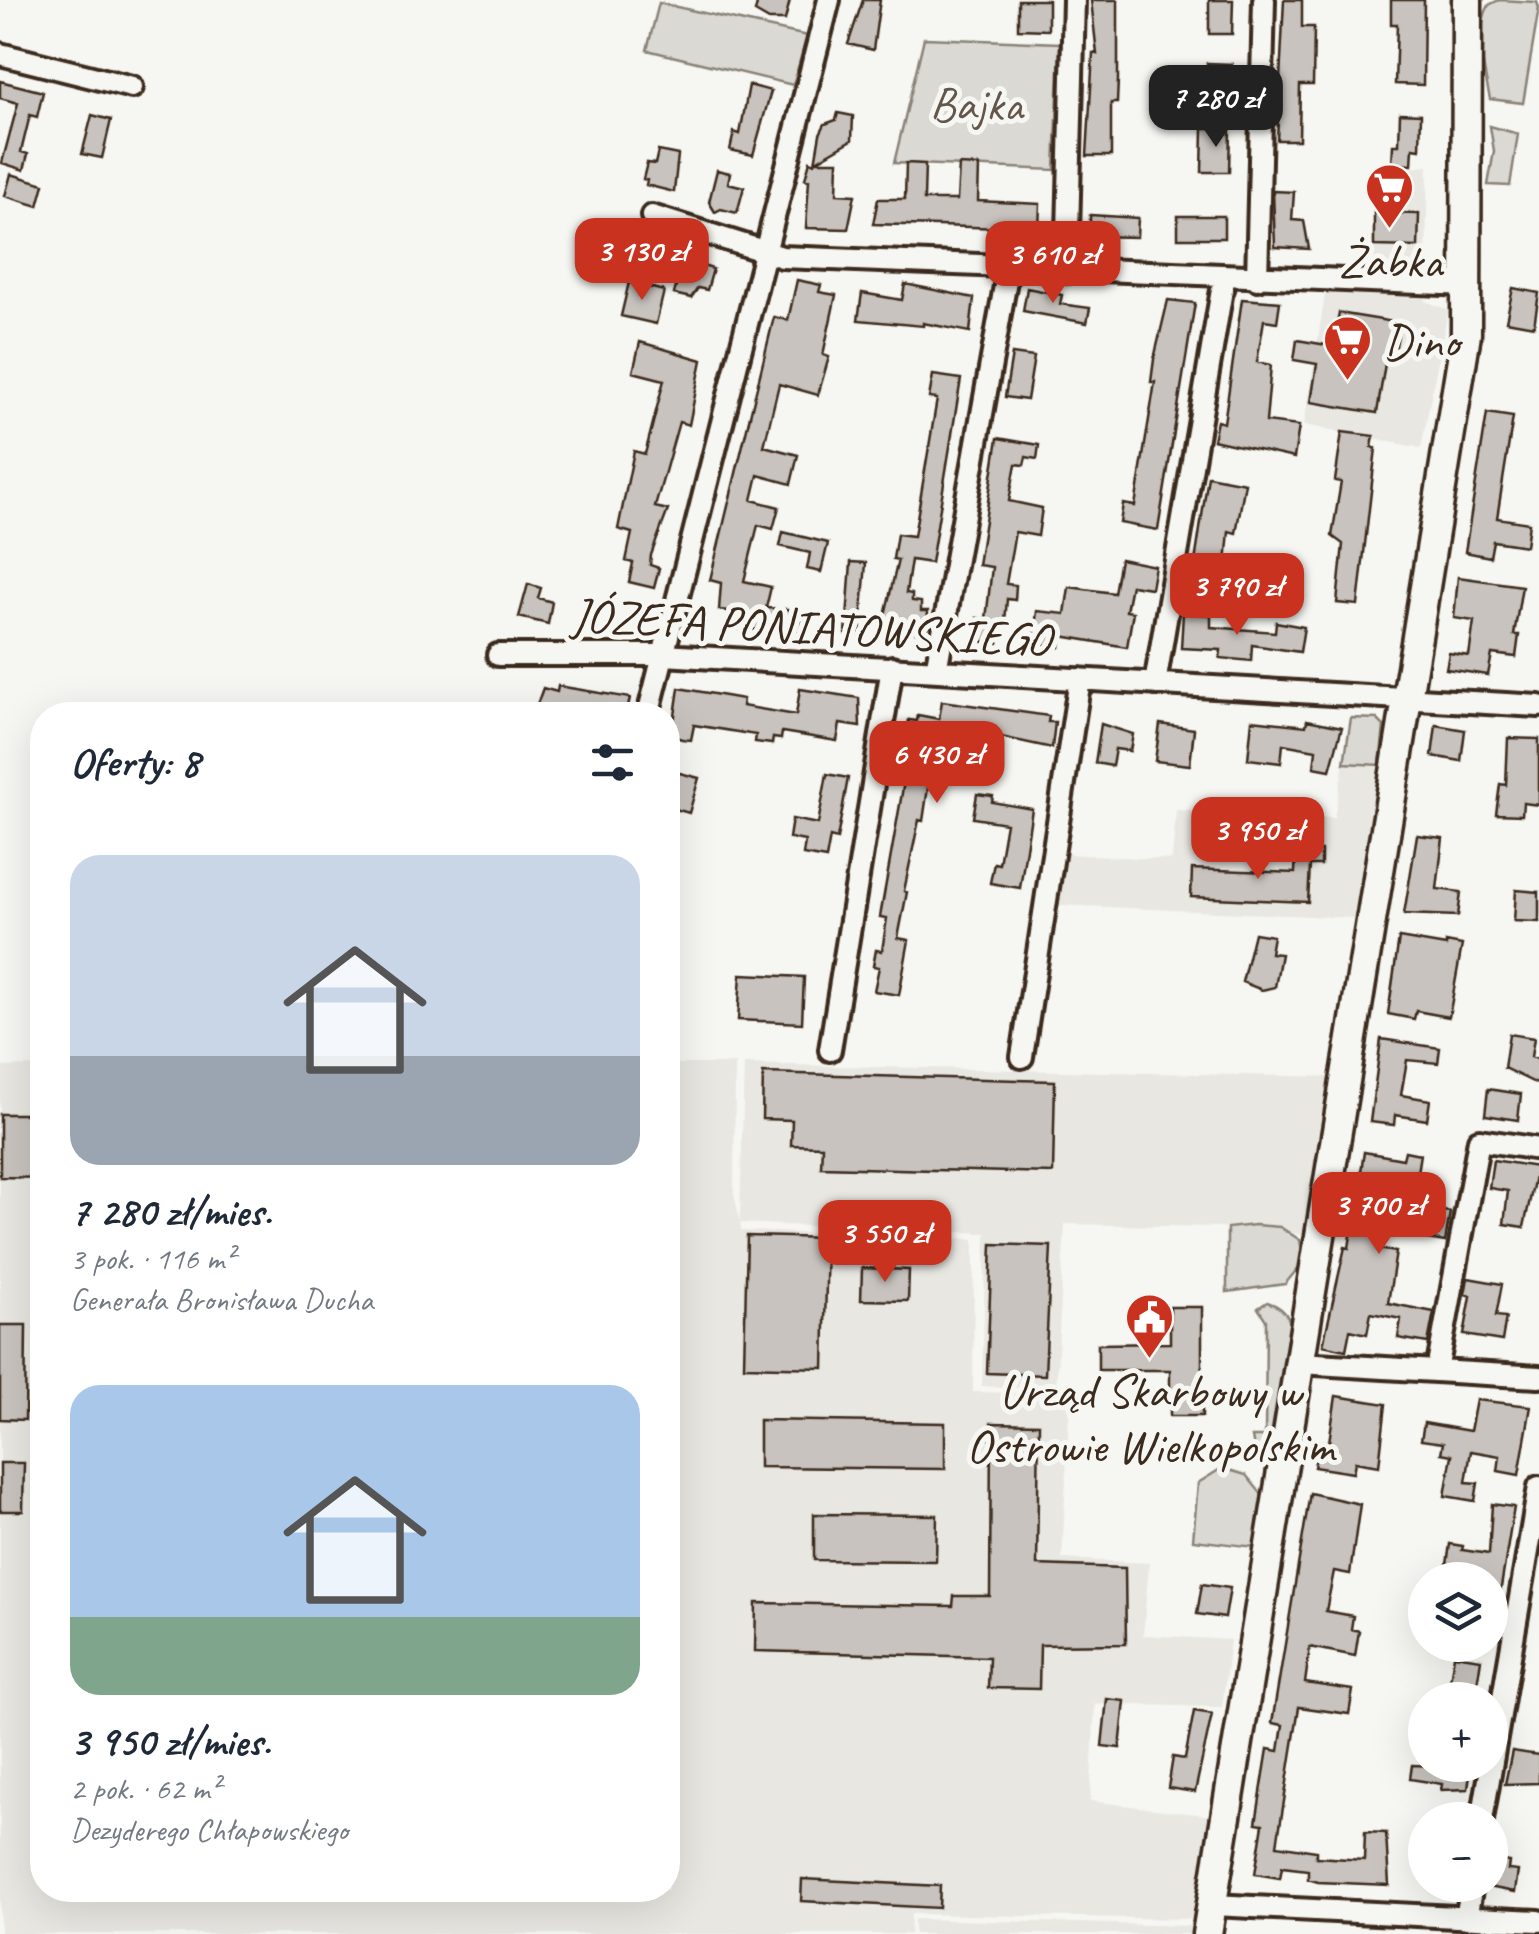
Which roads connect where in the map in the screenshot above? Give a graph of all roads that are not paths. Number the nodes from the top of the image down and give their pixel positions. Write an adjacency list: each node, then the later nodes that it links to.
1 (829, 0): 8 (street)
2 (1074, 0): 10 (street)
3 (1264, 0): 12 (street)
4 (1466, 0): 13 (street)
5 (0, 54): 6 (street)
6 (132, 88)
7 (652, 216): 8 (street)
8 (765, 252): 9 (street); 15 (street)
9 (1008, 269): 10 (street); 17 (street)
10 (1067, 272): 11 (street)
11 (1224, 278): 12 (street); 19 (street)
12 (1257, 279): 13 (street)
13 (1468, 285): 20 (street)
14 (498, 655): 15 (street, JÓZEFA PONIATOWSKIEGO)
15 (663, 655): 16 (street, JÓZEFA PONIATOWSKIEGO); 21 (street)
16 (892, 667): 17 (street, JÓZEFA PONIATOWSKIEGO); 23 (street)
17 (936, 671): 18 (street, JÓZEFA PONIATOWSKIEGO)
18 (1080, 679): 19 (street, JÓZEFA PONIATOWSKIEGO); 24 (street)
19 (1155, 684): 20 (street, JÓZEFA PONIATOWSKIEGO)
20 (1406, 698): 22 (street, JÓZEFA PONIATOWSKIEGO); 26 (street)
21 (651, 702)
22 (1539, 706)
23 (830, 1050)
24 (1022, 1057)
25 (1539, 1149): 27 (street)
26 (1300, 1363): 27 (street); 33 (street)
27 (1436, 1371): 28 (street)
28 (1539, 1377)
29 (1539, 1487): 30 (street)
30 (1531, 1582): 31 (street)
31 (1486, 1802)
32 (1469, 1902): 34 (street)
33 (1212, 1905): 36 (street); 37 (street)
34 (1466, 1918): 35 (street); 36 (street)
35 (1539, 1921)
36 (1405, 1924)
37 (1208, 1934)

